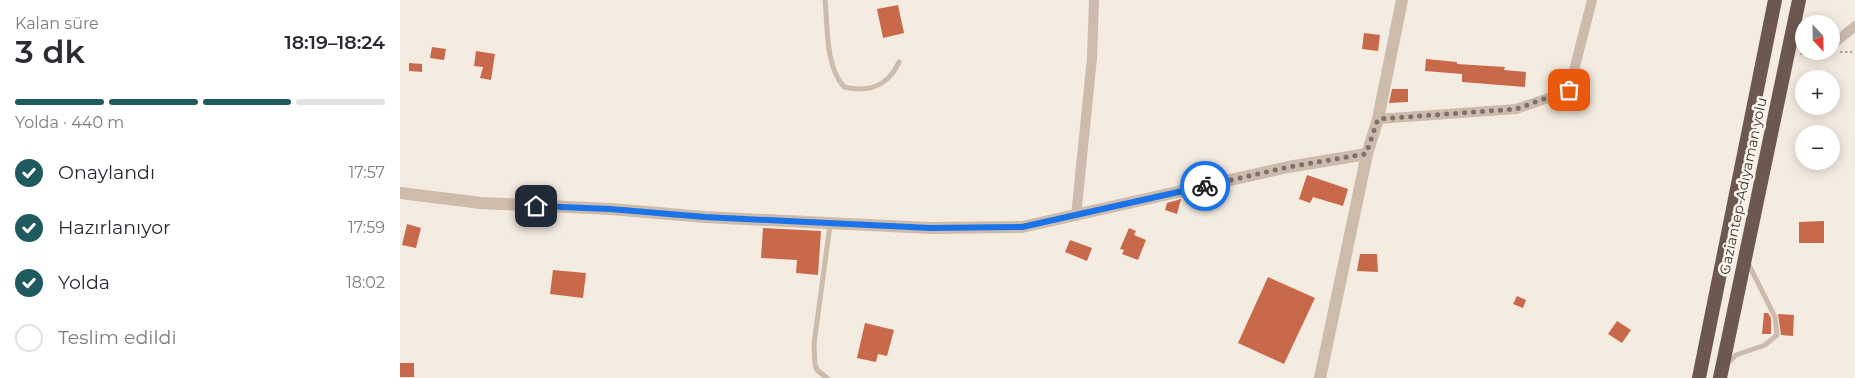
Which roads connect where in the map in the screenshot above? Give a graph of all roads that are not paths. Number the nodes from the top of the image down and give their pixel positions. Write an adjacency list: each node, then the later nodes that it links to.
1 (825, 0): 9 (lane)
2 (1094, 0): 13 (street)
3 (1402, 0): 10 (street)
4 (1592, 0): 10 (street)
5 (1775, 0): 19 (highway, Gaziantep-Adıyaman yolu)
6 (1799, 0): 15 (highway, Gaziantep-Adıyaman yolu)
7 (1855, 26): 8 (street)
8 (1840, 38)
9 (899, 62)
10 (1378, 119): 11 (street)
11 (1366, 154): 13 (street); 18 (street)
12 (400, 193): 14 (street)
13 (1076, 216): 14 (street)
14 (831, 223): 17 (lane)
15 (1745, 257): 16 (highway, Gaziantep-Adıyaman yolu); 16 (lane)
16 (1720, 375)
17 (827, 378)
18 (1320, 378)
19 (1699, 378)

